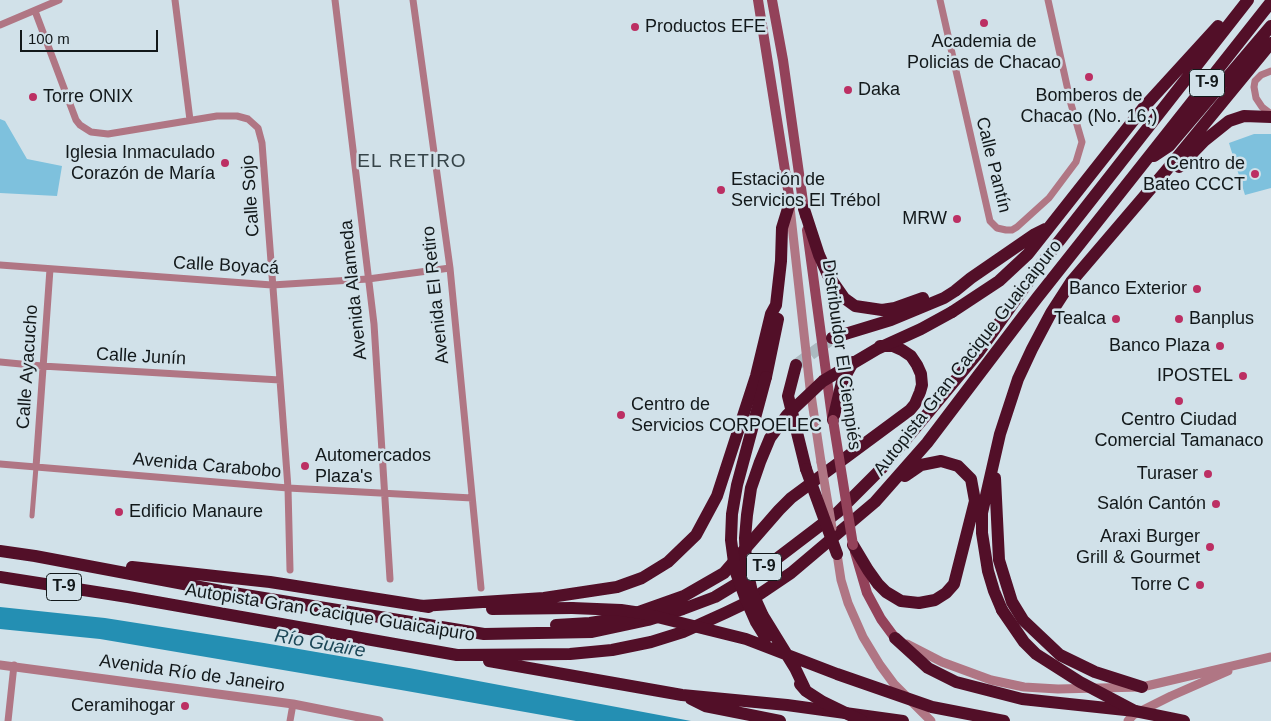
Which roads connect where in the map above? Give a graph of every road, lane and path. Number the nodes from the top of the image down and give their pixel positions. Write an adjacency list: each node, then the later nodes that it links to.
1 (59, 0): 12 (street)
2 (175, 0): 18 (street)
3 (335, 0): 28 (street, Avenida Alameda)
4 (413, 0): 25 (street, Avenida El Retiro)
5 (758, 0): 21 (main road)
6 (772, 0): 22 (main road, Distribuidor El Ciempiés)
7 (940, 0): 8 (street, Calle Pantín)
8 (1048, 0)
9 (1242, 0): 23 (highway)
10 (1248, 0): 54 (highway, Autopista Gran Cacique Guaicaipuro / T-9)
11 (1271, 2): 19 (highway, Autopista Gran Cacique Guaicaipuro / T-9)
12 (35, 11): 13 (street); 18 (street, Calle Sojo)
13 (0, 25)
14 (1271, 26): 19 (highway)
15 (1271, 43): 20 (highway)
16 (1271, 71): 17 (street)
17 (1271, 116): 20 (highway)
18 (190, 120): 29 (street, Calle Sojo)
19 (1144, 164): 43 (highway, Autopista Gran Cacique Guaicaipuro / T-9)
20 (1165, 172): 37 (highway)
21 (790, 202): 30 (highway); 47 (street, Distribuidor El Ciempiés, bridge)
22 (804, 209): 27 (highway); 36 (main road, Distribuidor El Ciempiés)
23 (1052, 225): 27 (highway); 62 (highway, bridge)
24 (0, 265): 26 (street, Calle Boyacá)
25 (450, 268): 28 (street, Calle Boyacá); 42 (street, Avenida El Retiro)
26 (50, 269): 29 (street, Calle Boyacá); 34 (street, Calle Ayacucho)
27 (971, 278): 31 (highway)
28 (368, 279): 29 (street, Calle Boyacá); 41 (street, Avenida Alameda)
29 (272, 285): 35 (street, Calle Sojo)
30 (776, 305): 53 (highway); 62 (highway, bridge)
31 (832, 338)
32 (0, 362): 34 (street, Calle Junín)
33 (796, 365): 47 (highway, bridge)
34 (42, 366): 35 (street, Calle Junín); 39 (street, Calle Ayacucho)
35 (280, 380): 40 (street, Calle Sojo)
36 (832, 420): 45 (main road, Distribuidor El Ciempiés, bridge); 54 (highway)
37 (994, 460): 61 (highway); 65 (highway, bridge)
38 (0, 464): 39 (street, Avenida Carabobo)
39 (36, 467): 40 (street, Avenida Carabobo); 44 (street)
40 (288, 488): 41 (street, Avenida Carabobo); 49 (street, Calle Sojo)
41 (386, 494): 42 (street, Avenida Carabobo); 51 (street, Avenida Alameda)
42 (472, 498): 52 (street, Avenida El Retiro)
43 (875, 502): 45 (highway); 56 (highway, Autopista Gran Cacique Guaicaipuro / T-9)
44 (32, 516)
45 (853, 545): 55 (main road, Distribuidor El Ciempiés)
46 (0, 551): 48 (highway, Autopista Gran Cacique Guaicaipuro / T-9)
47 (837, 554): 72 (street, Distribuidor El Ciempiés)
48 (35, 556): 53 (highway); 54 (highway, Autopista Gran Cacique Guaicaipuro / T-9)
49 (290, 570)
50 (0, 577): 56 (highway, Autopista Gran Cacique Guaicaipuro / T-9)
51 (390, 579)
52 (480, 588)
53 (421, 606): 73 (highway, bridge)
54 (441, 626)
55 (895, 638): 61 (street, Distribuidor El Ciempiés); 65 (highway)
56 (457, 655): 63 (highway)
57 (1271, 657): 58 (street)
58 (1249, 662): 61 (street, Distribuidor El Ciempiés); 65 (street)
59 (0, 664): 60 (street, Avenida Río de Janeiro)
60 (14, 665): 64 (street, Avenida Río de Janeiro); 66 (street)
61 (1142, 687)
62 (806, 691): 70 (highway, bridge)
63 (682, 695): 69 (highway); 71 (highway, bridge)
64 (293, 704): 67 (street); 68 (street, Avenida Río de Janeiro)
65 (1131, 716): 74 (highway, bridge)
66 (8, 721)
67 (290, 721)
68 (379, 721)
69 (780, 721)
70 (862, 721)
71 (903, 721)
72 (931, 721)
73 (1004, 721)
74 (1184, 721)

